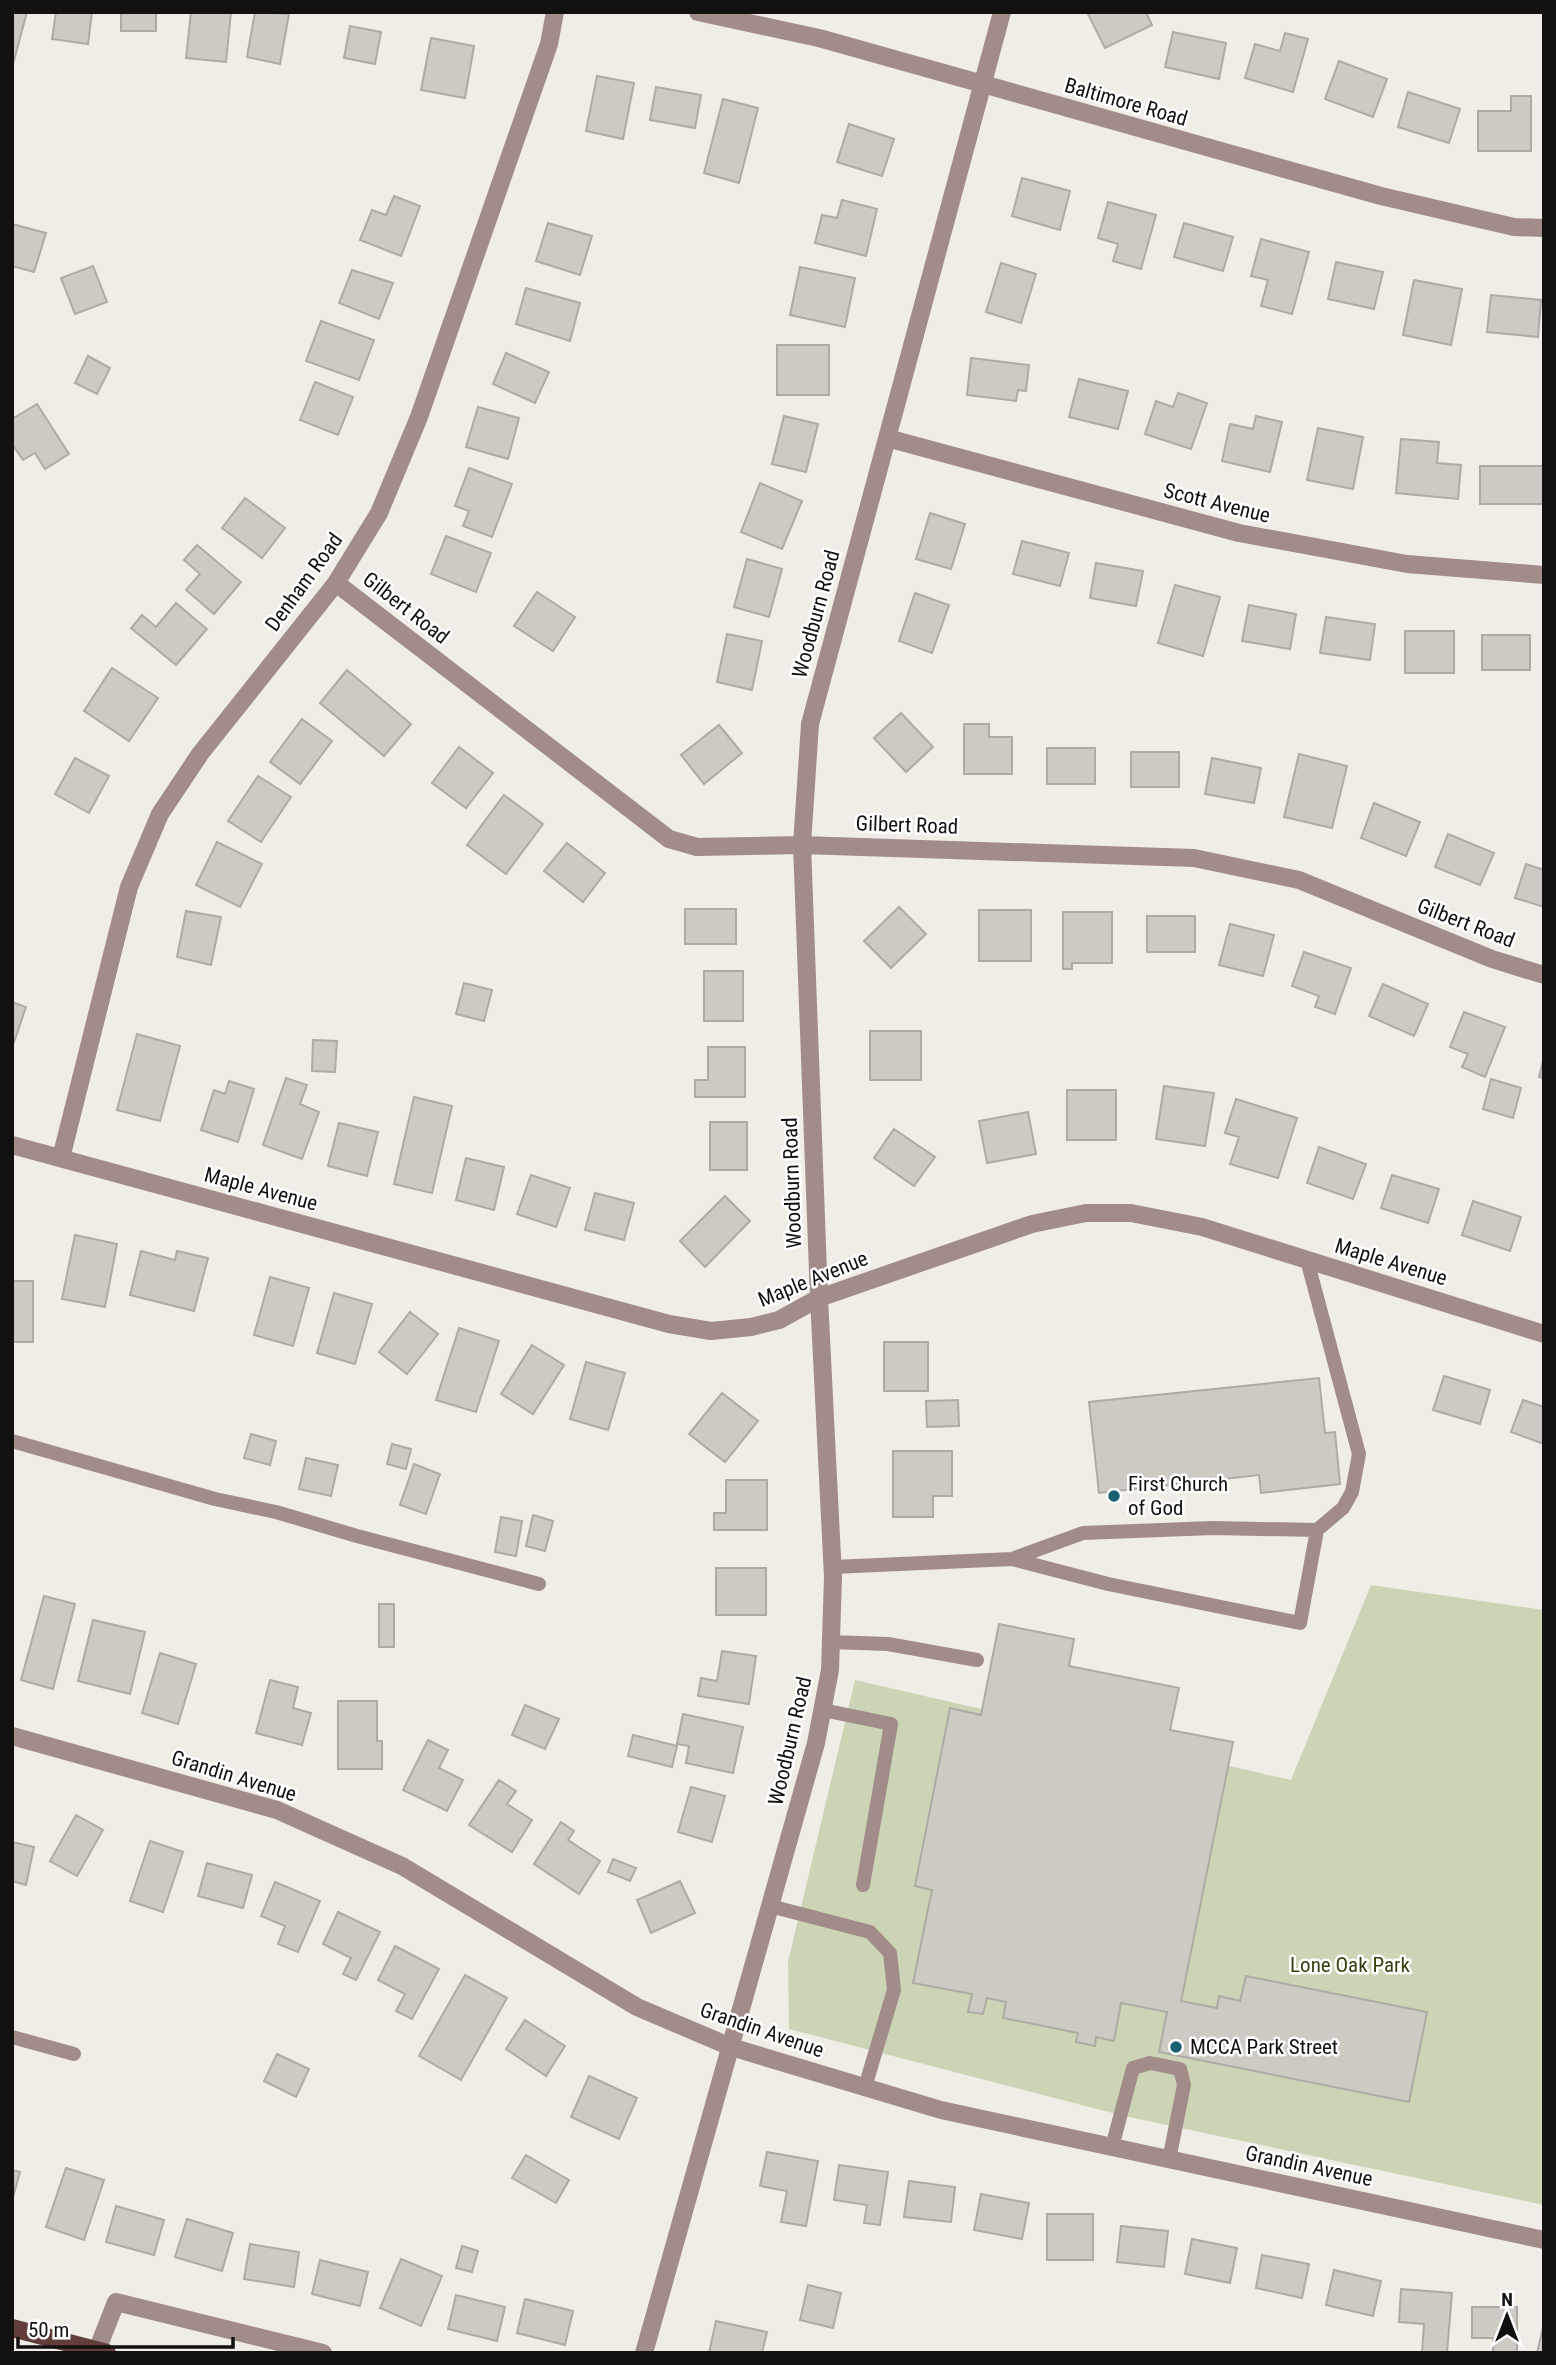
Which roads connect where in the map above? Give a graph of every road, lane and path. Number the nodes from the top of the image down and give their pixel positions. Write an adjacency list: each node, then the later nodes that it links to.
1 (555, 12): 8 (street, Denham Road)
2 (698, 12): 4 (street, Baltimore Road)
3 (1002, 12): 4 (street, Woodburn Road)
4 (984, 84): 5 (street, Baltimore Road); 6 (street, Woodburn Road)
5 (1544, 228)
6 (887, 438): 7 (street, Scott Avenue); 9 (street, Woodburn Road)
7 (1544, 575)
8 (336, 583): 9 (street, Gilbert Road); 12 (street, Denham Road)
9 (802, 845): 10 (street, Gilbert Road); 14 (street, Woodburn Road)
10 (1544, 975)
11 (12, 1145): 12 (street, Maple Avenue)
12 (61, 1158): 14 (street, Maple Avenue)
13 (1307, 1260): 14 (street, Maple Avenue); 15 (street, Maple Avenue); 17 (lane)
14 (819, 1298): 19 (street, Woodburn Road)
15 (1544, 1334)
16 (12, 1441): 20 (lane)
17 (1317, 1530): 18 (lane); 18 (lane)
18 (1012, 1559): 19 (lane)
19 (833, 1567): 21 (street, Woodburn Road)
20 (539, 1584)
21 (831, 1642): 22 (lane); 23 (street, Woodburn Road)
22 (977, 1660)
23 (823, 1710): 25 (lane); 26 (street, Woodburn Road)
24 (12, 1736): 28 (street, Grandin Avenue)
25 (863, 1885)
26 (770, 1906): 28 (street, Woodburn Road); 30 (lane)
27 (12, 2037): 29 (lane)
28 (731, 2047): 30 (street, Grandin Avenue); 37 (street, Woodburn Road)
29 (74, 2054)
30 (865, 2087): 31 (street, Grandin Avenue)
31 (1112, 2147): 32 (street, Grandin Avenue); 32 (lane)
32 (1169, 2160): 33 (street, Grandin Avenue)
33 (1544, 2240)
34 (12, 2328): 35 (main road)
35 (100, 2352): 36 (street)
36 (323, 2353)
37 (644, 2353)

